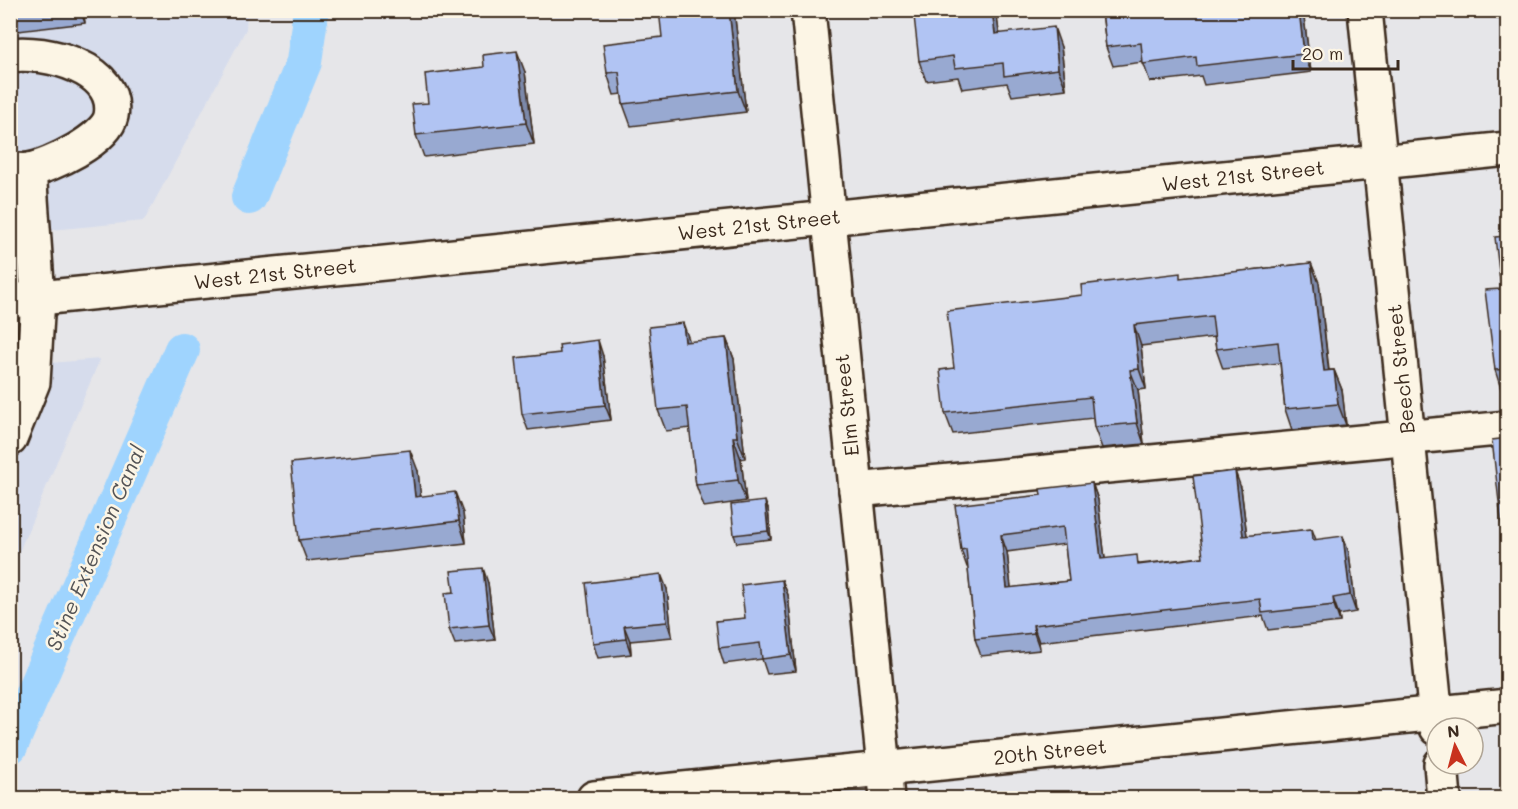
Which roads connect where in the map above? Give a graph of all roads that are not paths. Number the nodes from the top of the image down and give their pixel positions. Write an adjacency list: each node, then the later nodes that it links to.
1 (808, 10): 7 (street, Elm Street)
2 (1365, 10): 5 (street, Beech Street)
3 (10, 56): 6 (street)
4 (1508, 149): 5 (street, West 21st Street)
5 (1380, 162): 7 (street, West 21st Street); 10 (street, Beech Street)
6 (20, 170): 8 (street)
7 (828, 218): 8 (street, West 21st Street); 12 (street, Elm Street)
8 (24, 299): 11 (street)
9 (1508, 428): 10 (street)
10 (1408, 438): 12 (street); 14 (street, Beech Street)
11 (10, 439)
12 (856, 490): 18 (street, Elm Street)
13 (1508, 706): 15 (street, 20th Street)
14 (1436, 716)
15 (1461, 716)
16 (1425, 722): 18 (street, 20th Street)
17 (1442, 776): 20 (street)
18 (886, 784): 19 (street, 20th Street)
19 (594, 798)
20 (1444, 798)

